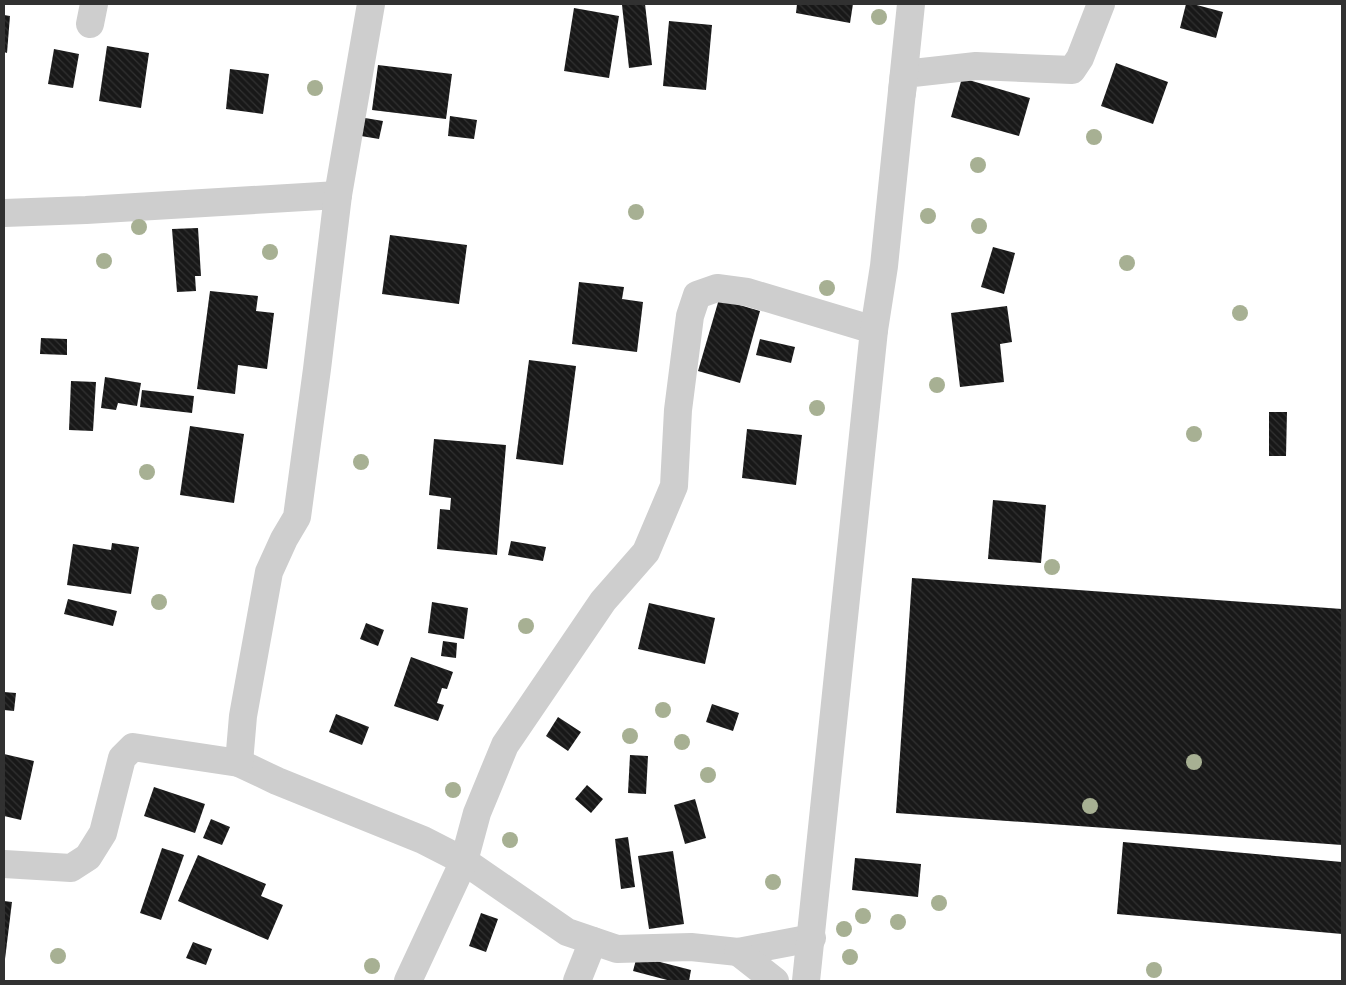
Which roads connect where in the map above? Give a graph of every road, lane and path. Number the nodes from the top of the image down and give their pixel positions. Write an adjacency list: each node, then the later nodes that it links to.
1 (371, 4): 5 (street)
2 (911, 4): 4 (street)
3 (1101, 4): 4 (street)
4 (900, 109): 7 (street)
5 (338, 195): 6 (street); 8 (street)
6 (4, 213)
7 (874, 330): 9 (street); 11 (street)
8 (239, 763): 9 (street); 10 (street)
9 (464, 861): 12 (street); 14 (street)
10 (4, 864)
11 (812, 938): 13 (street); 17 (street)
12 (593, 941): 13 (street); 15 (street)
13 (738, 952): 16 (street)
14 (408, 981)
15 (577, 981)
16 (776, 981)
17 (806, 981)

